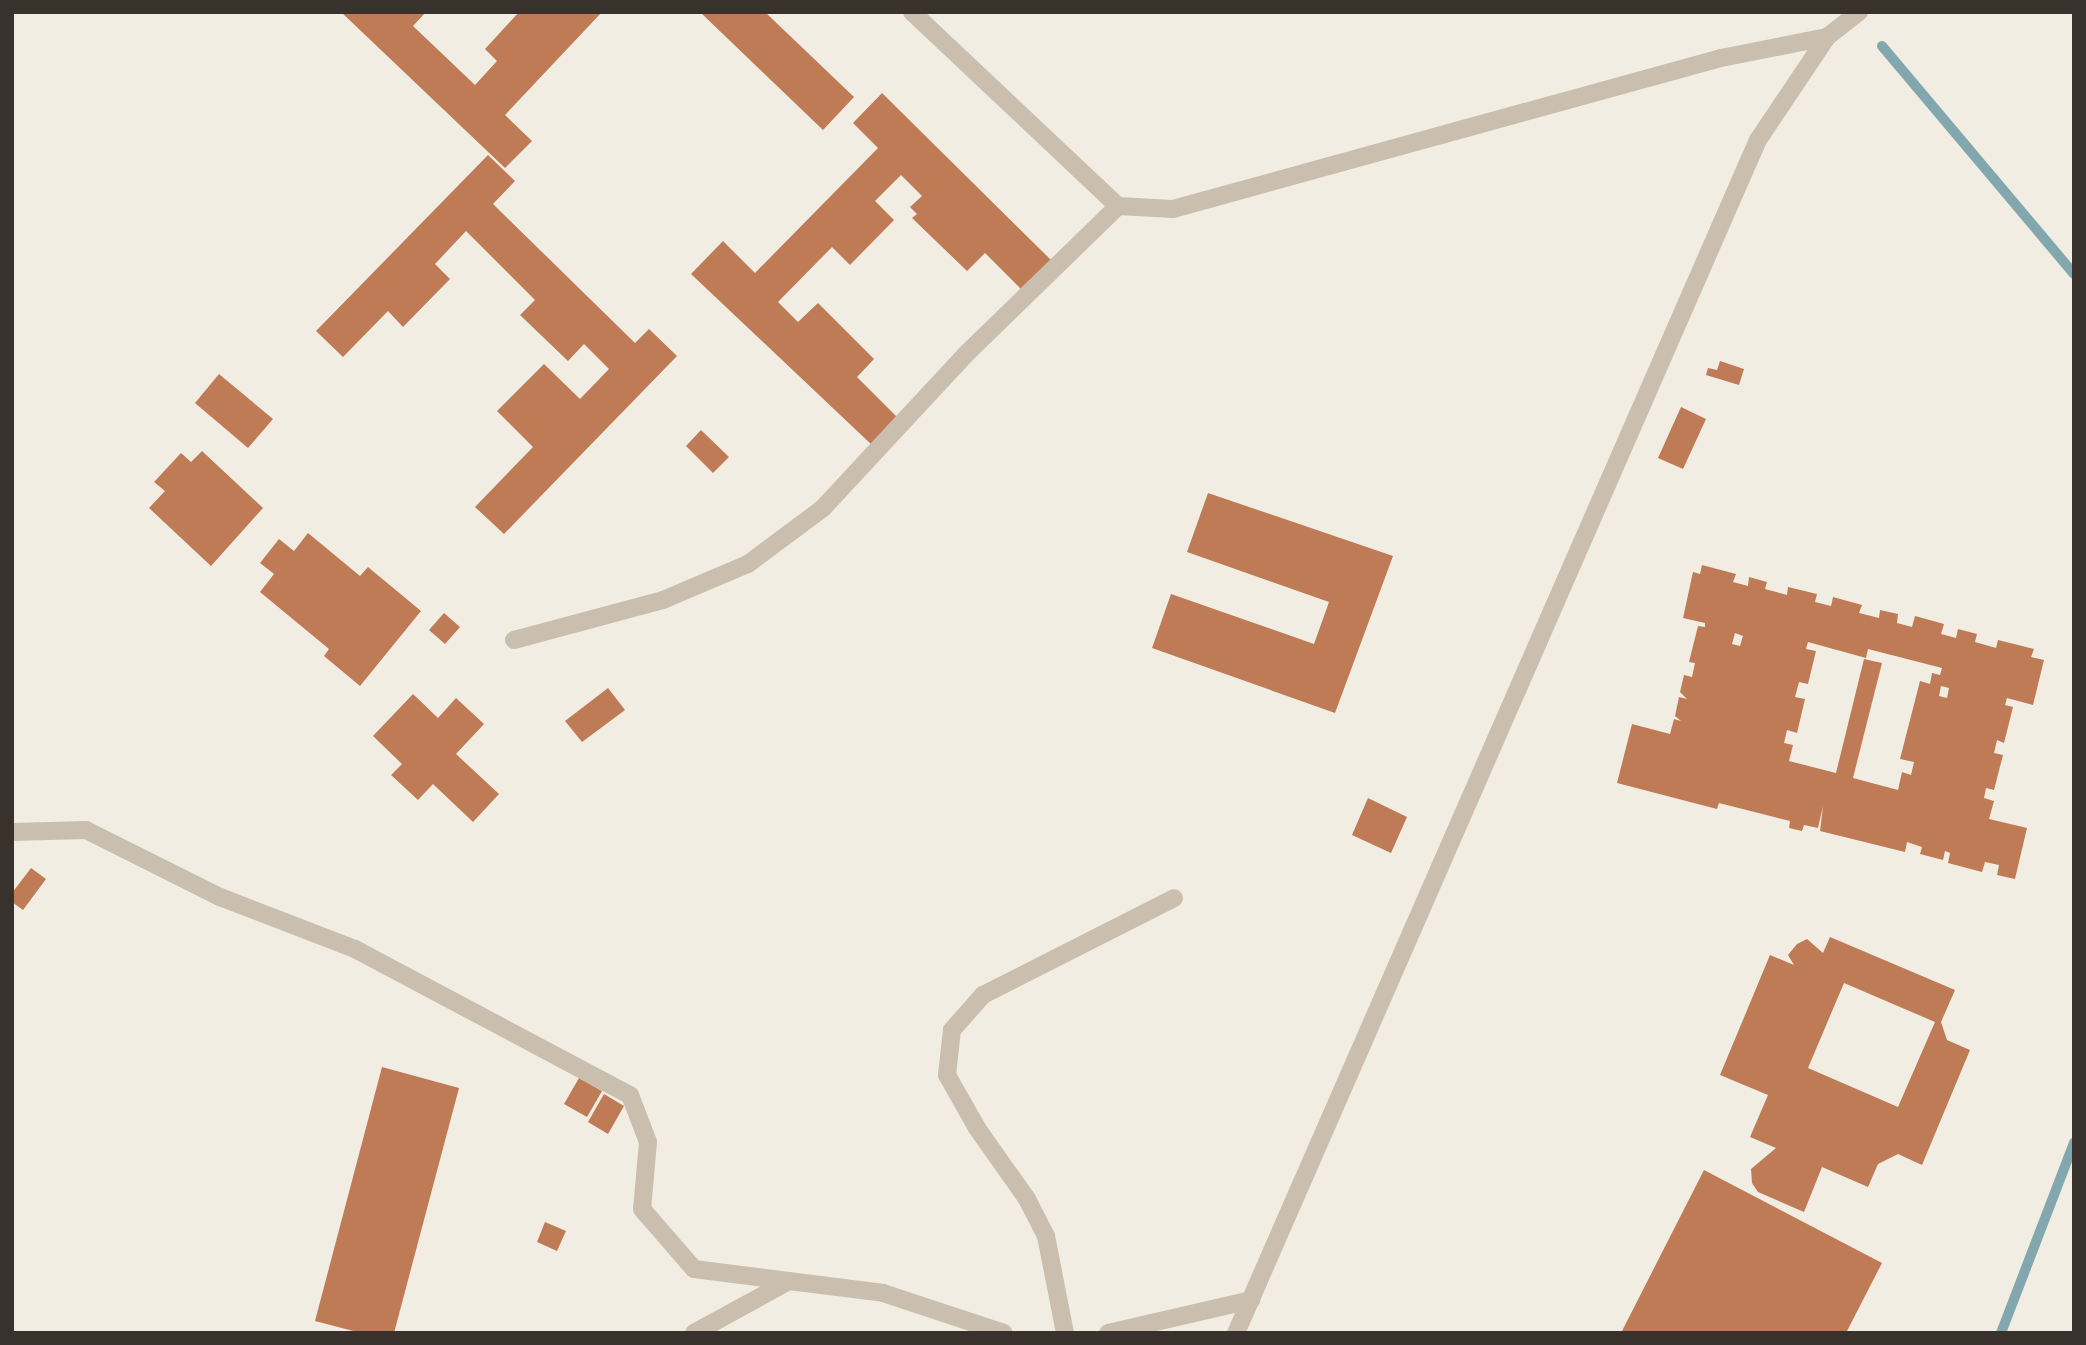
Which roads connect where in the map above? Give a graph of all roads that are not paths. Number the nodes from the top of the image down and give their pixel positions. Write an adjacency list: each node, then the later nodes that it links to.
1 (912, 12): 4 (street)
2 (1859, 12): 3 (street)
3 (1827, 37): 4 (street); 9 (street)
4 (1118, 206): 5 (street)
5 (514, 640)
6 (12, 832): 8 (street)
7 (1174, 898): 12 (street)
8 (789, 1281): 10 (street); 11 (street)
9 (1251, 1300): 13 (street); 14 (street)
10 (694, 1333)
11 (1004, 1333)
12 (1065, 1333)
13 (1108, 1333)
14 (1236, 1333)

